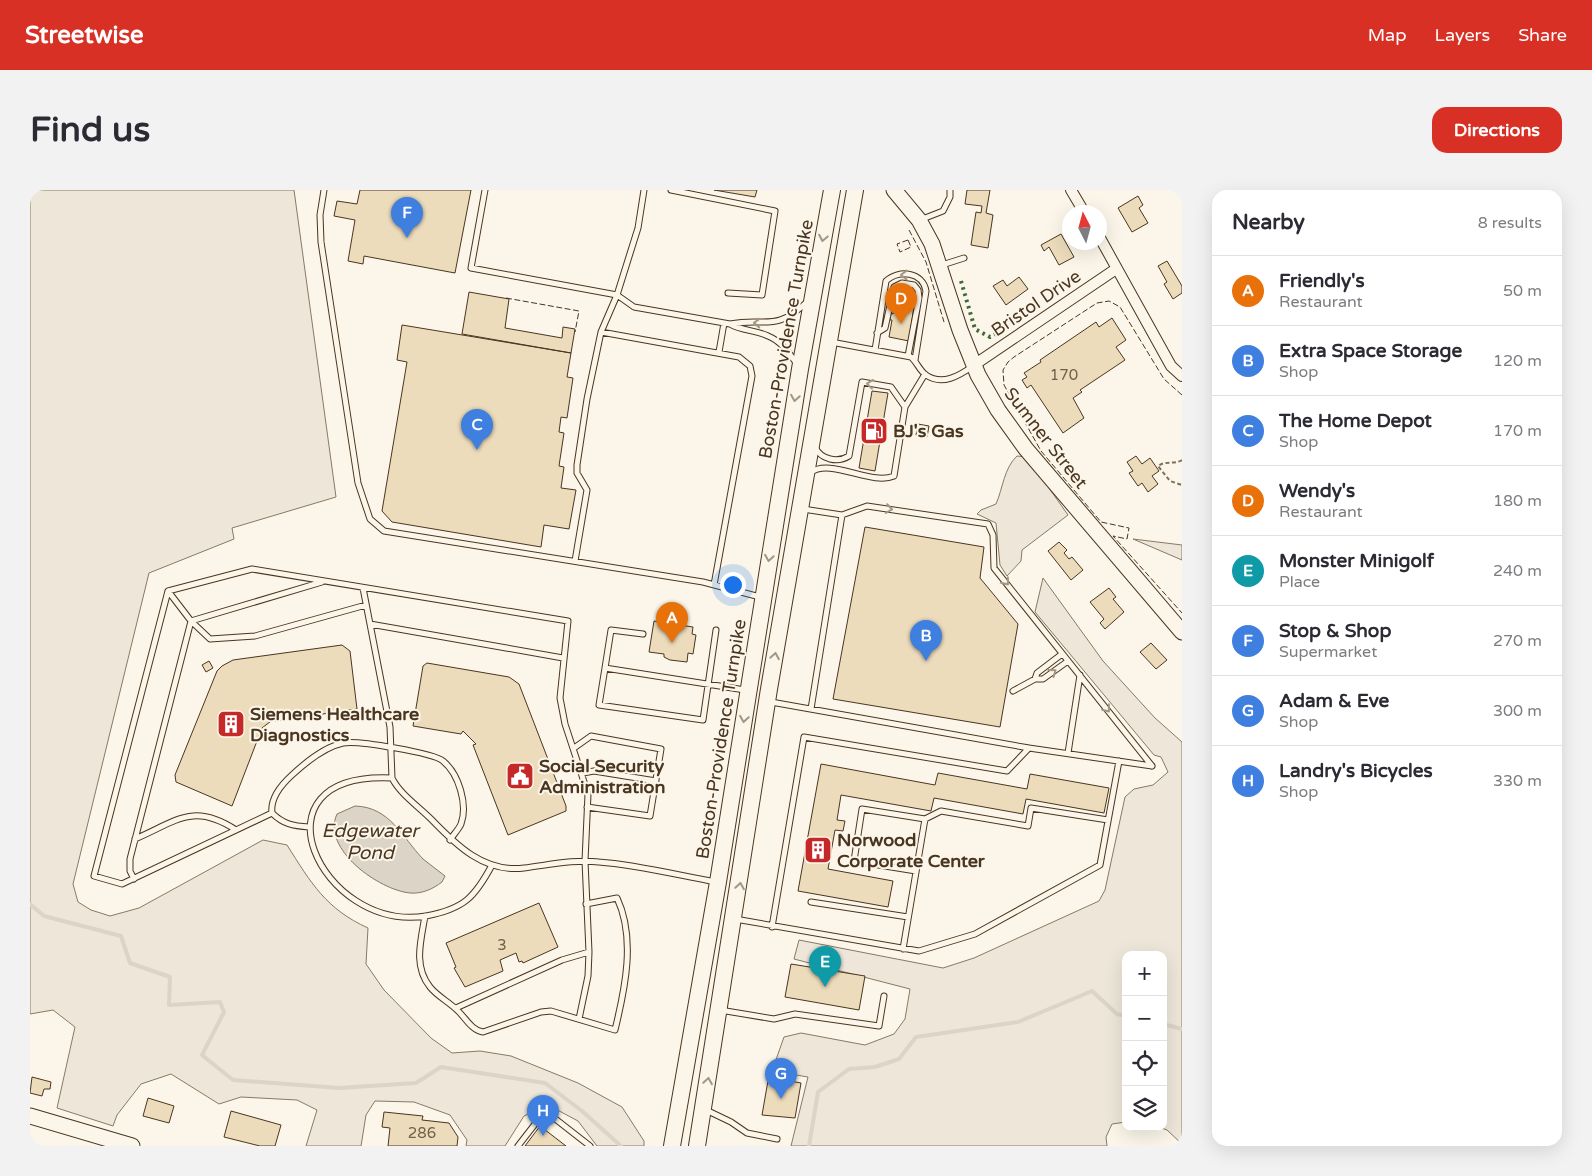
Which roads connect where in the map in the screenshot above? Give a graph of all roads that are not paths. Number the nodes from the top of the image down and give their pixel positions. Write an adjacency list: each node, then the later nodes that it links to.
1 (324, 190): 37 (lane)
2 (485, 190): 17 (lane)
3 (644, 190): 17 (lane)
4 (671, 190): 16 (lane)
5 (832, 190): 18 (main road, Boston-Providence Turnpike, one-way to 18)
6 (855, 190): 23 (main road)
7 (894, 190): 11 (main road, Sumner Street)
8 (950, 190): 11 (lane)
9 (1071, 190): 10 (street)
10 (1080, 205)
11 (919, 220): 14 (main road, Sumner Street)
12 (1106, 250): 15 (street)
13 (964, 258): 14 (lane)
14 (939, 266): 28 (main road, Sumner Street)
15 (1116, 269): 28 (street, Bristol Drive); 31 (street)
16 (728, 293)
17 (617, 295): 19 (lane); 21 (lane)
18 (812, 298): 20 (lane, one-way to 20); 29 (main road, Boston-Providence Turnpike)
19 (724, 322): 20 (lane); 25 (lane)
20 (730, 324): 29 (lane)
21 (601, 332): 25 (lane); 37 (lane)
22 (877, 334): 24 (lane); 26 (lane); 27 (lane, one-way to 22)
23 (828, 341): 24 (lane); 33 (main road)
24 (875, 350): 26 (lane)
25 (719, 352): 39 (lane)
26 (908, 356): 27 (lane)
27 (915, 360): 30 (lane)
28 (974, 365): 30 (lane); 47 (main road, Sumner Street)
29 (800, 368): 42 (main road, Boston-Providence Turnpike, one-way to 42)
30 (925, 374): 32 (lane)
31 (1182, 376)
32 (905, 407): 33 (lane, one-way to 33); 34 (lane)
33 (812, 436): 34 (main road)
34 (805, 480): 35 (main road)
35 (800, 509): 36 (lane); 58 (main road, one-way to 35)
36 (842, 515): 49 (lane, one-way to 49); 59 (lane)
37 (575, 561): 39 (lane)
38 (324, 581): 40 (lane); 41 (lane); 44 (lane)
39 (714, 584): 42 (lane)
40 (363, 588): 43 (lane); 50 (lane)
41 (168, 591): 44 (lane); 79 (lane)
42 (763, 598): 56 (main road, Boston-Providence Turnpike)
43 (366, 605): 44 (lane); 45 (lane)
44 (191, 621): 74 (lane)
45 (370, 624): 50 (lane); 60 (lane)
46 (716, 630): 55 (lane)
47 (1182, 632)
48 (643, 634): 52 (lane)
49 (1062, 654): 51 (lane); 54 (lane)
50 (564, 658): 61 (lane)
51 (1068, 661): 53 (lane); 54 (lane, one-way to 51)
52 (605, 668): 55 (lane); 55 (lane)
53 (1080, 675): 63 (lane); 64 (lane, one-way to 64)
54 (1035, 679): 57 (lane)
55 (707, 684): 56 (lane)
56 (748, 690): 80 (main road, Boston-Providence Turnpike, one-way to 80)
57 (1013, 692)
58 (768, 701): 59 (lane); 85 (main road, one-way to 58)
59 (811, 709): 62 (lane)
60 (392, 748): 66 (lane); 69 (lane); 75 (lane)
61 (574, 748): 65 (lane); 67 (lane)
62 (1029, 748): 63 (lane); 86 (lane)
63 (1068, 753): 64 (lane)
64 (1119, 761): 71 (lane)
65 (583, 773): 67 (lane); 68 (lane)
66 (392, 778): 72 (lane); 75 (lane)
67 (656, 781): 68 (lane)
68 (587, 807): 76 (lane)
69 (272, 813): 72 (lane); 73 (lane)
70 (925, 819): 71 (lane); 78 (lane); 78 (lane)
71 (1108, 820): 87 (lane)
72 (309, 828): 83 (lane)
73 (236, 830): 74 (lane); 79 (lane)
74 (136, 839): 79 (lane)
75 (450, 840): 77 (lane)
76 (585, 861): 77 (lane); 80 (lane); 82 (lane)
77 (492, 865): 83 (lane)
78 (916, 871): 84 (lane)
79 (134, 879)
80 (718, 882): 99 (main road, Boston-Providence Turnpike)
81 (811, 902): 84 (lane)
82 (586, 904): 88 (lane); 92 (lane)
83 (426, 916): 90 (lane)
84 (908, 917): 87 (lane)
85 (734, 919): 86 (lane); 91 (main road)
86 (772, 927): 87 (lane)
87 (903, 949)
88 (588, 952): 90 (lane); 92 (lane)
89 (884, 996): 91 (lane)
90 (456, 1008): 92 (lane)
91 (719, 1010): 93 (main road, one-way to 91)
92 (579, 1019)
93 (703, 1109): 95 (lane); 100 (main road)
94 (30, 1116): 96 (main road)
95 (777, 1139)
96 (132, 1146)
97 (518, 1146): 98 (lane)
98 (590, 1146)
99 (672, 1146)
100 (697, 1146)

